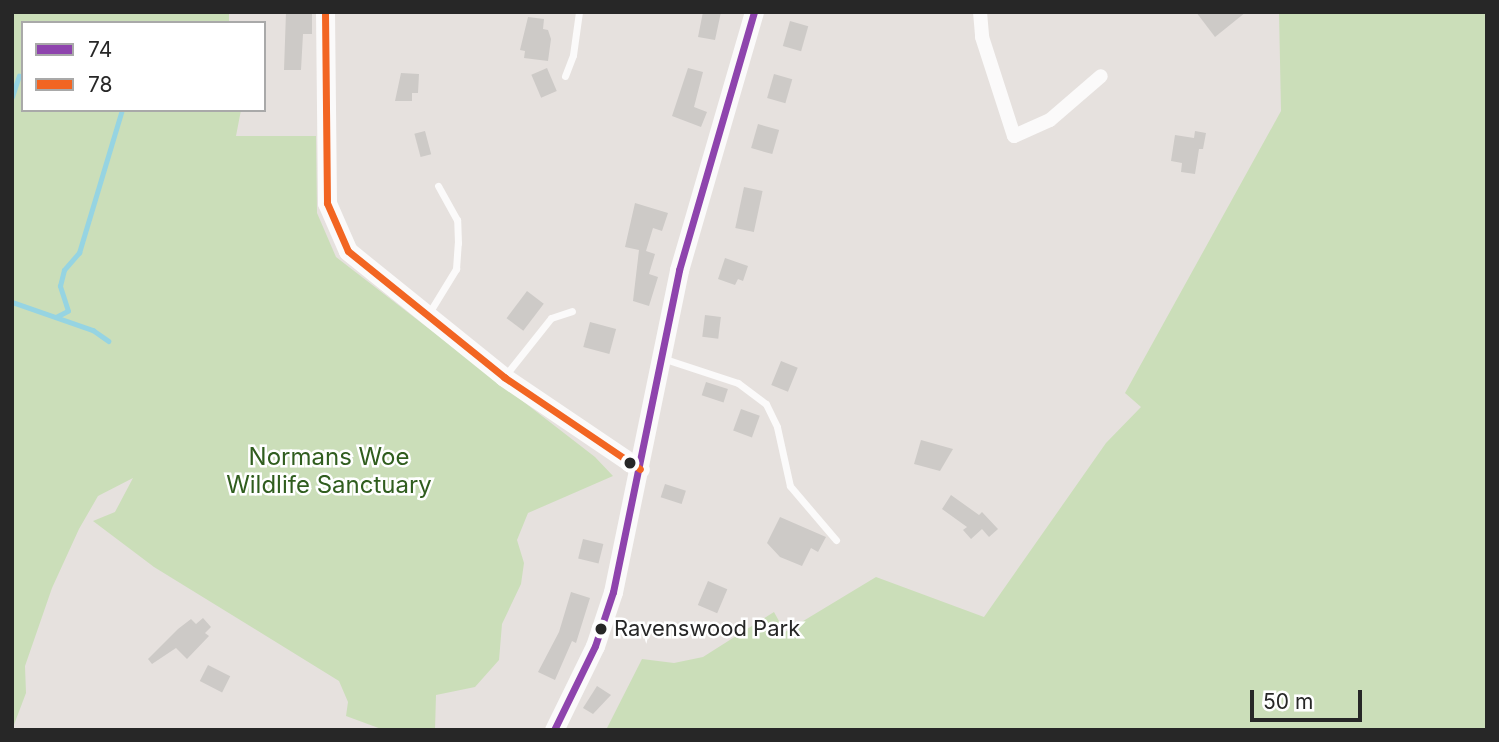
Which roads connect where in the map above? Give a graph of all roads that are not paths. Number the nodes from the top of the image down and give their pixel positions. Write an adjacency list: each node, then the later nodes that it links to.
1 (325, 12): 9 (main road)
2 (579, 12): 5 (lane)
3 (754, 12): 10 (main road)
4 (980, 12): 6 (street)
5 (565, 76)
6 (1101, 76)
7 (438, 186): 9 (lane)
8 (572, 311): 11 (lane)
9 (429, 314): 11 (main road)
10 (661, 358): 12 (main road); 13 (lane)
11 (504, 377): 12 (main road)
12 (640, 469): 14 (main road)
13 (836, 540)
14 (554, 730)

